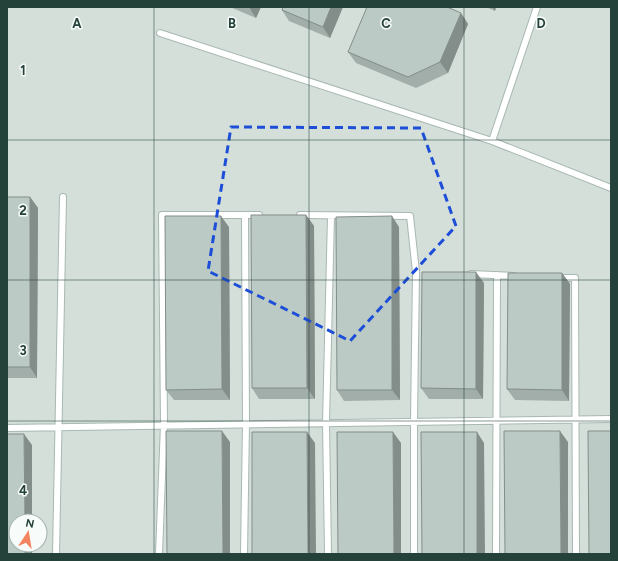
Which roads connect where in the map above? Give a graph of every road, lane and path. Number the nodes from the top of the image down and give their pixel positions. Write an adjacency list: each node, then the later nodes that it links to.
1 (537, 7): 3 (lane)
2 (160, 33): 3 (lane)
3 (492, 141): 4 (lane)
4 (611, 188)
5 (63, 197): 23 (lane)
6 (245, 215): 7 (lane); 21 (lane); 22 (lane)
7 (268, 215)
8 (292, 216): 9 (lane)
9 (331, 216): 10 (lane); 20 (lane)
10 (416, 272): 11 (lane); 19 (lane)
11 (423, 272)
12 (467, 274): 13 (lane)
13 (497, 275): 14 (lane); 18 (lane)
14 (520, 276)
15 (552, 277): 16 (lane)
16 (576, 418): 17 (lane); 18 (lane); 31 (lane)
17 (611, 419)
18 (497, 420): 19 (lane); 30 (lane)
19 (414, 421): 20 (lane); 29 (lane)
20 (326, 422): 21 (lane); 28 (lane)
21 (246, 423): 22 (lane); 27 (lane)
22 (164, 424): 23 (lane); 26 (lane)
23 (59, 426): 24 (lane); 25 (lane)
24 (7, 428)
25 (56, 554)
26 (159, 554)
27 (244, 554)
28 (328, 554)
29 (414, 554)
30 (496, 554)
31 (576, 554)

